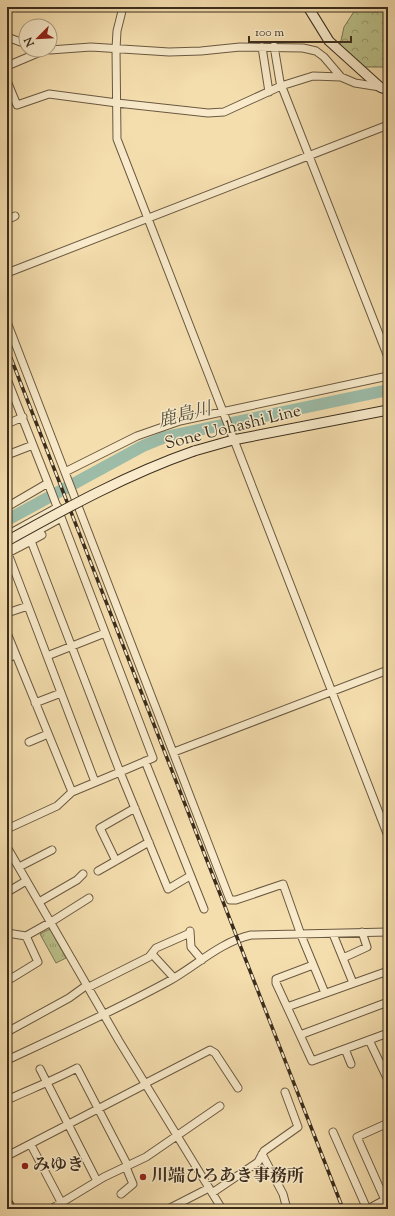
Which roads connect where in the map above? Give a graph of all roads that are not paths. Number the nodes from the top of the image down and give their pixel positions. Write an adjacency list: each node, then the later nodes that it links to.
1 (123, 7): 8 (street)
2 (308, 7): 14 (main road)
3 (7, 37): 4 (street)
4 (18, 41)
5 (274, 46): 6 (street); 11 (street); 13 (street)
6 (262, 47): 8 (street); 15 (street)
7 (58, 49): 8 (street)
8 (116, 49): 16 (street)
9 (26, 58): 10 (street)
10 (7, 66)
11 (341, 77): 13 (street); 14 (street)
12 (7, 81): 16 (street)
13 (281, 86): 15 (street); 18 (street)
14 (384, 89)
15 (269, 92): 16 (street)
16 (117, 104): 20 (street)
17 (388, 125): 18 (street)
18 (309, 156): 20 (street); 24 (street)
19 (16, 216): 21 (street)
20 (147, 218): 22 (street); 29 (street)
21 (7, 220)
22 (7, 273)
23 (7, 322): 35 (street)
24 (388, 357)
25 (388, 376): 29 (street)
26 (7, 379): 27 (street)
27 (10, 395): 30 (street)
28 (388, 410): 32 (main road, Sone Uohashi Line)
29 (223, 414): 32 (street); 35 (street)
30 (22, 417): 31 (street); 33 (street)
31 (7, 424)
32 (233, 440): 42 (main road, Sone Uohashi Line, bridge); 54 (street)
33 (33, 445): 34 (street); 36 (street)
34 (7, 456)
35 (65, 472): 59 (street)
36 (48, 483): 37 (street); 38 (street)
37 (7, 507)
38 (58, 507): 39 (street); 40 (street)
39 (60, 518): 44 (street); 48 (street)
40 (7, 535)
41 (42, 535): 43 (street)
42 (7, 541)
43 (31, 541): 44 (street); 49 (street)
44 (7, 551): 45 (street)
45 (28, 606): 46 (street); 51 (street)
46 (7, 613)
47 (7, 633): 50 (street)
48 (105, 633): 49 (street); 60 (street)
49 (72, 646): 51 (street); 61 (street)
50 (16, 655): 52 (street); 56 (street)
51 (47, 656): 55 (street)
52 (7, 658)
53 (388, 670): 54 (street)
54 (331, 692): 59 (street); 66 (street)
55 (61, 693): 56 (street); 62 (street)
56 (35, 703): 57 (street)
57 (48, 734): 58 (street); 63 (street)
58 (29, 742)
59 (174, 752): 85 (street)
60 (145, 761): 61 (street); 74 (street)
61 (120, 772): 62 (street); 64 (street)
62 (95, 782): 63 (street)
63 (72, 792): 65 (street)
64 (135, 808): 67 (street); 70 (street)
65 (7, 829)
66 (388, 836)
67 (149, 842): 70 (street); 74 (street)
68 (7, 847): 71 (street)
69 (52, 850): 71 (street)
70 (116, 860): 72 (street)
71 (18, 867): 75 (street)
72 (98, 871)
73 (83, 874): 78 (street)
74 (190, 876): 79 (street)
75 (26, 881): 76 (street); 78 (street)
76 (9, 891)
77 (89, 898): 80 (street)
78 (39, 902): 80 (street)
79 (204, 909)
80 (51, 922): 86 (street); 96 (street)
81 (362, 932): 82 (street); 84 (street); 89 (street)
82 (388, 932)
83 (9, 934): 86 (street); 87 (street)
84 (333, 934): 85 (street); 89 (street)
85 (300, 935): 90 (street); 91 (street)
86 (26, 936): 94 (street)
87 (7, 942)
88 (152, 954): 90 (street); 93 (street); 96 (street)
89 (343, 958): 95 (street)
90 (202, 960): 93 (street)
91 (313, 965): 97 (street); 99 (street)
92 (388, 970): 95 (street)
93 (174, 978): 100 (street)
94 (7, 981)
95 (353, 983): 97 (street)
96 (88, 986): 100 (street); 101 (street)
97 (325, 993): 99 (street)
98 (388, 1002): 103 (street)
99 (287, 1007): 103 (street)
100 (105, 1014): 106 (street); 111 (street)
101 (7, 1032)
102 (388, 1033): 104 (street)
103 (300, 1035): 105 (street)
104 (369, 1040): 105 (street); 109 (street)
105 (345, 1049): 107 (street)
106 (7, 1060)
107 (351, 1064)
108 (40, 1069): 110 (street)
109 (388, 1080)
110 (47, 1083): 114 (street); 117 (street); 120 (street)
111 (146, 1083): 112 (street); 117 (street); 122 (street)
112 (238, 1088)
113 (285, 1092): 124 (street)
114 (7, 1100)
115 (220, 1106): 122 (street)
116 (388, 1108): 118 (street)
117 (98, 1109): 120 (street); 126 (street)
118 (388, 1111)
119 (388, 1123): 130 (street)
120 (68, 1125): 123 (street); 127 (street)
121 (333, 1132): 133 (street)
122 (178, 1134): 126 (street); 128 (street)
123 (31, 1145): 125 (street); 131 (street)
124 (262, 1154): 128 (street); 138 (street)
125 (7, 1156)
126 (127, 1166): 127 (street); 129 (street)
127 (97, 1181): 131 (street)
128 (211, 1190): 136 (street); 137 (street)
129 (121, 1194)
130 (386, 1199): 133 (street)
131 (60, 1202): 135 (street)
132 (7, 1205): 134 (highway)
133 (371, 1208)
134 (9, 1209)
135 (51, 1209)
136 (168, 1209)
137 (222, 1209)
138 (287, 1209)

